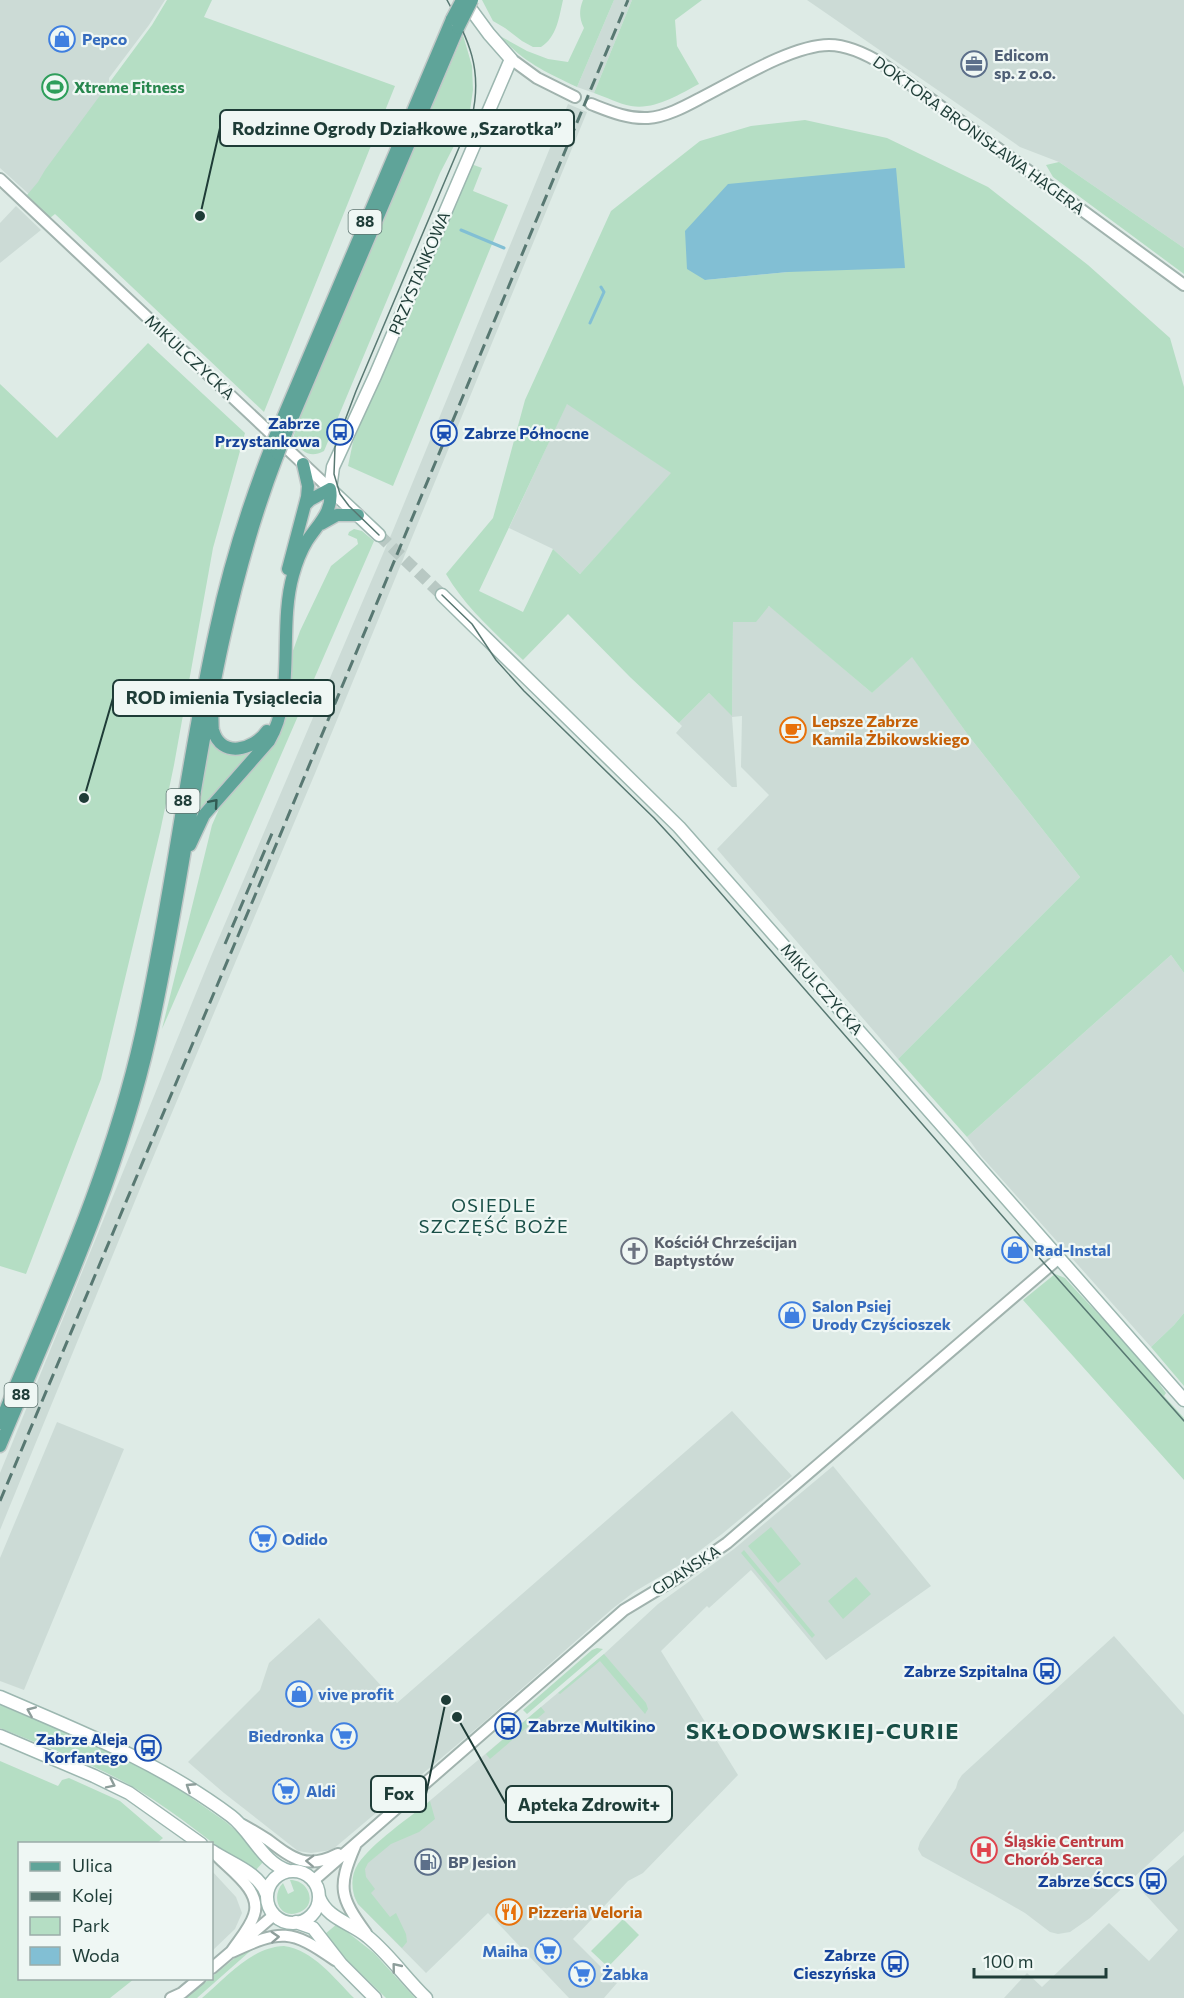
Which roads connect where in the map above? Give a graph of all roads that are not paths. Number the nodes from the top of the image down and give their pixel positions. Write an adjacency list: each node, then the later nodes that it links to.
1 (463, 0): 3 (main road, 88, bridge); 4 (main road)
2 (472, 0): 3 (main road, 88, bridge)
3 (455, 23): 9 (main road, 88, bridge)
4 (511, 59): 5 (street); 11 (main road, PRZYSTANKOWA)
5 (575, 97)
6 (591, 104): 8 (street, DOKTORA BRONISŁAWA HAGERA)
7 (0, 179): 10 (street, MIKULCZYCKA)
8 (1184, 285)
9 (274, 450): 17 (main road, 88); 21 (main road, 88)
10 (303, 464): 11 (street, MIKULCZYCKA); 12 (main road)
11 (330, 489): 12 (main road); 13 (main road, MIKULCZYCKA); 14 (main road)
12 (305, 505): 17 (main road)
13 (358, 515): 14 (main road); 15 (main road, MIKULCZYCKA)
14 (320, 525): 18 (main road, one-way to 14)
15 (379, 535)
16 (442, 595): 19 (main road, MIKULCZYCKA)
17 (214, 678): 18 (main road, 88)
18 (180, 874): 22 (main road, 88)
19 (1059, 1258): 20 (main road, MIKULCZYCKA); 27 (street, GDAŃSKA)
20 (1184, 1400)
21 (0, 1423)
22 (0, 1446)
23 (0, 1697): 25 (main road, one-way to 23)
24 (0, 1736): 26 (main road, one-way to 26)
25 (237, 1821): 27 (street, one-way to 25); 29 (main road)
26 (198, 1842)
27 (357, 1843): 30 (street, GDAŃSKA); 35 (street)
28 (213, 1852): 31 (main road); 36 (street)
29 (289, 1871): 30 (main road); 31 (main road)
30 (313, 1881): 32 (main road)
31 (267, 1895): 33 (main road)
32 (319, 1898): 34 (main road); 35 (main road)
33 (274, 1915): 34 (main road); 36 (street)
34 (296, 1922): 37 (main road)
35 (368, 1936): 42 (main road, one-way to 35)
36 (231, 1952): 37 (street, one-way to 37); 38 (street)
37 (341, 1964): 41 (main road)
38 (213, 1967)
39 (198, 1980): 40 (street)
40 (171, 1998)
41 (375, 1998)
42 (426, 1998)

